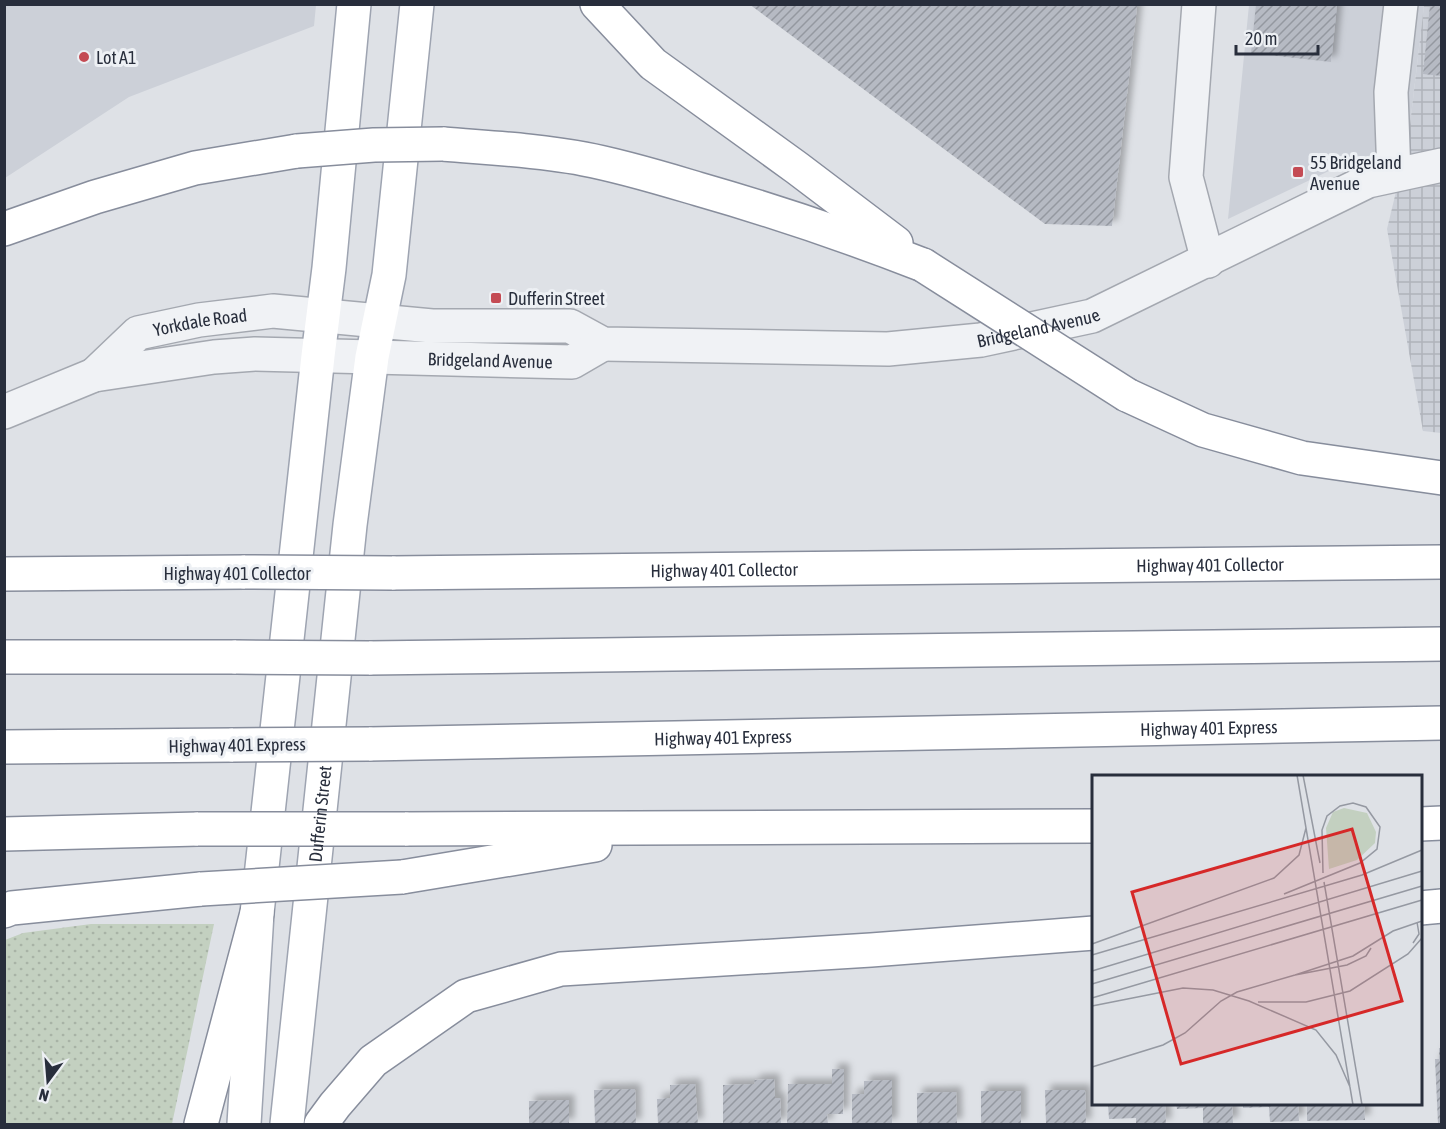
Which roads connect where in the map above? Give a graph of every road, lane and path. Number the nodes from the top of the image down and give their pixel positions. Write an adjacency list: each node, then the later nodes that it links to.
1 (354, 4): 11 (main road)
2 (417, 4): 12 (main road, Dufferin Street)
3 (597, 4): 10 (main road)
4 (1198, 4): 9 (street)
5 (1401, 4): 7 (street)
6 (1442, 165): 7 (street, Bridgeland Avenue)
7 (1394, 175): 9 (street, Bridgeland Avenue)
8 (4, 229): 10 (main road, bridge)
9 (1208, 261): 13 (street, Bridgeland Avenue)
10 (923, 265): 18 (main road, bridge)
11 (323, 315): 12 (street, Yorkdale Road); 14 (main road); 16 (street, Yorkdale Road)
12 (380, 321): 13 (street, Bridgeland Avenue); 15 (main road, Dufferin Street)
13 (603, 344): 15 (street, Bridgeland Avenue)
14 (318, 356): 15 (street, Bridgeland Avenue); 16 (street, Yorkdale Road); 33 (main road)
15 (372, 357): 37 (main road, Dufferin Street)
16 (93, 375): 17 (street, Yorkdale Road)
17 (4, 412)
18 (1442, 478)
19 (1442, 562): 20 (main road, Highway 401 Collector, bridge)
20 (4, 574)
21 (1442, 644): 22 (main road, bridge)
22 (4, 657)
23 (1442, 723): 24 (main road, Highway 401 Express, bridge)
24 (4, 747)
25 (1442, 823): 26 (main road)
26 (1422, 824)
27 (1092, 826): 28 (main road)
28 (685, 829): 29 (main road, bridge); 32 (main road, bridge)
29 (4, 834)
30 (1442, 906): 31 (main road)
31 (1422, 908)
32 (4, 911)
33 (257, 913): 35 (main road); 36 (main road)
34 (1092, 933): 38 (main road)
35 (201, 1125)
36 (244, 1125)
37 (287, 1125)
38 (321, 1125)

